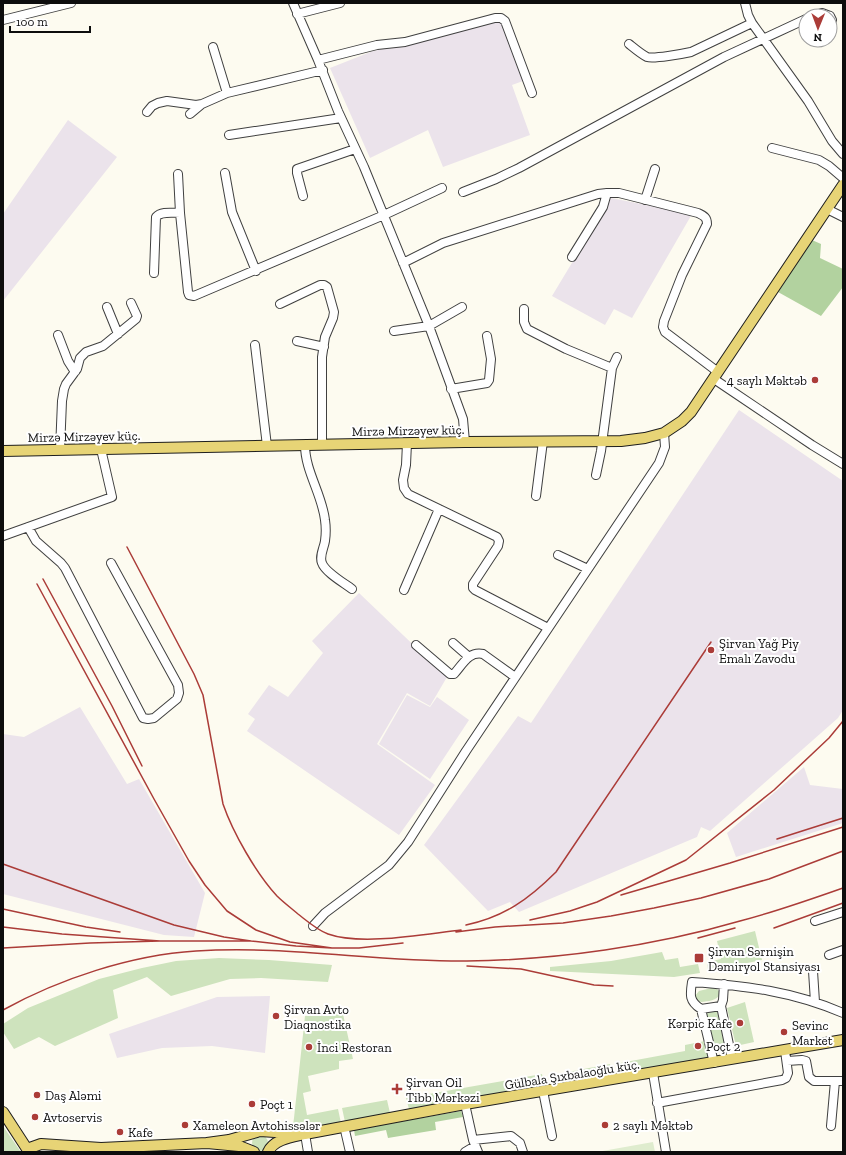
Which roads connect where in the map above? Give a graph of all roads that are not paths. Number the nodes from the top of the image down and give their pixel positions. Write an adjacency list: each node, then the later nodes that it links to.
1 (71, 3): 6 (street)
2 (293, 3): 5 (street)
3 (340, 3): 5 (street)
4 (745, 3): 7 (street)
5 (297, 14): 12 (street)
6 (3, 20)
7 (752, 23): 9 (street); 10 (street)
8 (798, 23): 9 (street)
9 (763, 39): 23 (street); 30 (street)
10 (629, 44)
11 (212, 47): 14 (street)
12 (318, 60): 13 (street); 15 (street)
13 (323, 70): 14 (street); 19 (street)
14 (227, 93): 16 (street)
15 (532, 93)
16 (202, 104): 17 (street); 18 (street)
17 (147, 112)
18 (190, 114)
19 (341, 118): 20 (street); 22 (street)
20 (229, 135)
21 (772, 148): 27 (street)
22 (355, 149): 32 (street); 36 (street)
23 (843, 154)
24 (655, 169): 33 (street)
25 (225, 173): 40 (street)
26 (178, 174): 35 (street)
27 (843, 178)
28 (843, 185): 34 (main road, Mirzə Mirzəyev küç.)
29 (442, 188): 36 (street)
30 (463, 192)
31 (607, 193): 33 (street); 38 (street); 39 (street)
32 (303, 196)
33 (645, 200): 58 (street)
34 (827, 209): 37 (street); 58 (main road, Mirzə Mirzəyev küç.)
35 (180, 213): 40 (street); 41 (street)
36 (384, 215): 39 (street); 40 (street)
37 (843, 217)
38 (572, 257)
39 (403, 263): 47 (street)
40 (256, 270)
41 (154, 273)
42 (131, 303): 49 (street)
43 (280, 304): 54 (street)
44 (107, 307): 49 (street)
45 (462, 307): 47 (street)
46 (524, 309): 56 (street)
47 (429, 326): 48 (street); 59 (street)
48 (394, 331)
49 (118, 334): 57 (street)
50 (58, 335): 57 (street)
51 (487, 336): 59 (street)
52 (297, 341): 54 (street)
53 (255, 345): 67 (street)
54 (324, 346): 66 (street)
55 (617, 357): 56 (street)
56 (612, 368): 63 (street)
57 (75, 372): 69 (street)
58 (716, 376): 60 (main road, Mirzə Mirzəyev küç.); 71 (street)
59 (452, 390): 62 (street)
60 (664, 433): 63 (main road, Mirzə Mirzəyev küç.); 79 (street)
61 (543, 441): 62 (main road, Mirzə Mirzəyev küç.); 63 (main road, Mirzə Mirzəyev küç.); 73 (street)
62 (465, 442): 64 (main road, Mirzə Mirzəyev küç.)
63 (602, 442): 72 (street)
64 (407, 443): 66 (main road, Mirzə Mirzəyev küç.); 74 (street)
65 (305, 445): 66 (main road, Mirzə Mirzəyev küç.); 67 (main road, Mirzə Mirzəyev küç.); 80 (street)
66 (322, 445)
67 (267, 446): 68 (main road, Mirzə Mirzəyev küç.)
68 (101, 449): 69 (main road, Mirzə Mirzəyev küç.); 75 (street)
69 (60, 450): 70 (main road, Mirzə Mirzəyev küç.)
70 (3, 451)
71 (843, 464)
72 (596, 475)
73 (536, 496)
74 (439, 509): 81 (street); 82 (street)
75 (28, 527): 76 (street); 78 (street)
76 (3, 536)
77 (558, 555): 79 (street)
78 (111, 563)
79 (588, 569): 82 (street)
80 (352, 589)
81 (404, 590)
82 (548, 628): 86 (street)
83 (453, 643): 85 (street)
84 (416, 646): 85 (street)
85 (469, 657): 86 (street)
86 (515, 677): 89 (street)
87 (843, 912): 88 (street)
88 (815, 921)
89 (313, 926)
90 (843, 950): 91 (street)
91 (829, 955)
92 (813, 971): 94 (street)
93 (724, 984): 94 (street); 95 (street); 96 (street)
94 (815, 1002): 97 (street)
95 (721, 1006): 96 (street); 100 (street)
96 (701, 1009): 101 (street)
97 (843, 1013)
98 (843, 1040): 99 (main road, Gülbala Şıxbalaoğlu küç.)
99 (786, 1056): 100 (main road, Gülbala Şıxbalaoğlu küç.); 103 (street); 105 (street)
100 (732, 1059): 101 (main road, Gülbala Şıxbalaoğlu küç.)
101 (714, 1063): 102 (main road, Gülbala Şıxbalaoğlu küç.)
102 (654, 1073): 104 (main road, Gülbala Şıxbalaoğlu küç.); 105 (street)
103 (839, 1081): 109 (street)
104 (543, 1092): 106 (main road, Gülbala Şıxbalaoğlu küç.); 112 (street)
105 (657, 1103): 122 (street)
106 (465, 1104): 108 (main road, Gülbala Şıxbalaoğlu küç.); 114 (street)
107 (3, 1112): 116 (main road)
108 (344, 1126): 111 (main road, Gülbala Şıxbalaoğlu küç.); 119 (street)
109 (831, 1126)
110 (258, 1132): 111 (main road); 113 (main road); 115 (main road); 117 (main road)
111 (305, 1134): 117 (main road); 118 (street)
112 (552, 1136)
113 (207, 1143): 115 (main road); 116 (main road)
114 (475, 1146): 120 (street); 121 (street)
115 (251, 1149)
116 (28, 1150)
117 (268, 1151)
118 (308, 1152)
119 (350, 1152)
120 (465, 1152)
121 (523, 1152)
122 (666, 1152)

